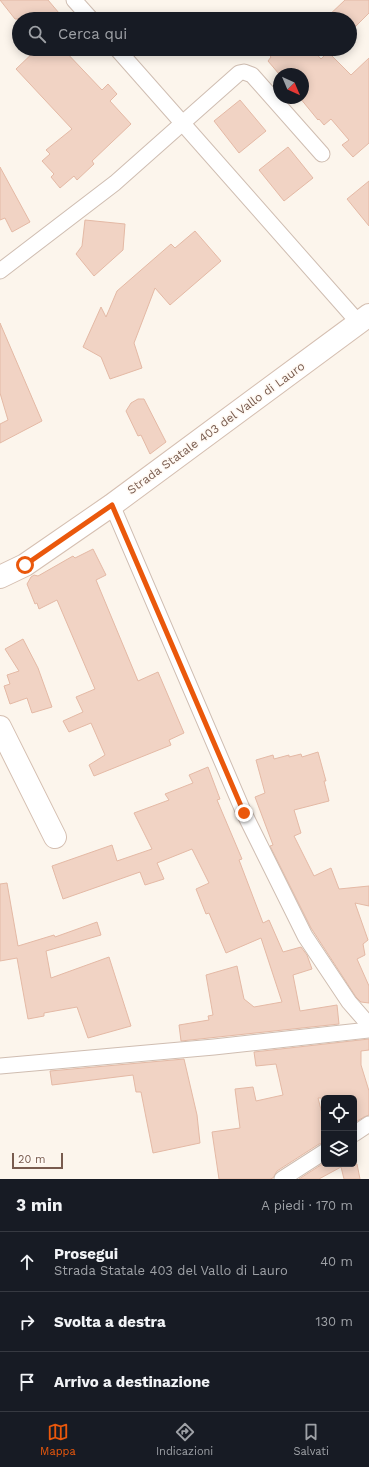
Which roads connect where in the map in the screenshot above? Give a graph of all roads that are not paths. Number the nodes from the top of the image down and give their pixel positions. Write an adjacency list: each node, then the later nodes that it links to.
1 (74, 0): 2 (street)
2 (85, 12)
3 (123, 56): 4 (street)
4 (182, 122): 5 (street); 6 (street); 7 (street)
5 (322, 154)
6 (0, 271)
7 (364, 319): 8 (main road, Strada Statale 403 del Vallo di Lauro)
8 (112, 505): 9 (main road, Strada Statale 403 del Vallo di Lauro); 12 (street)
9 (0, 577)
10 (0, 726): 11 (main road)
11 (55, 837)
12 (369, 1025)
13 (369, 1030): 14 (street)
14 (0, 1066)
15 (369, 1124): 16 (street)
16 (357, 1132)
17 (321, 1154): 18 (street)
18 (282, 1179)

